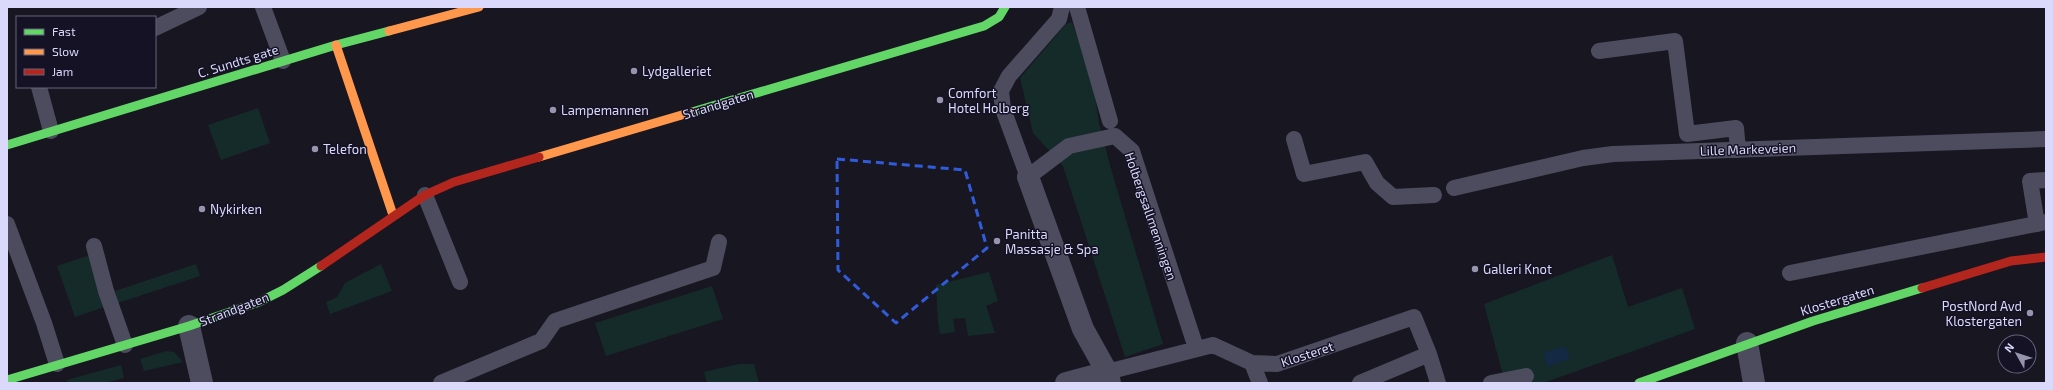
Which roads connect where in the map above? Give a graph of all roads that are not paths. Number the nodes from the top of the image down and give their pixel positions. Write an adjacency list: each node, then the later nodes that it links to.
1 (200, 7): 7 (lane)
2 (264, 7): 10 (lane)
3 (479, 7): 8 (street, C. Sundts gate)
4 (1005, 7): 20 (street, Strandgaten)
5 (1062, 7): 18 (lane)
6 (1077, 7): 12 (lane)
7 (156, 28)
8 (336, 45): 10 (street, C. Sundts gate); 21 (street)
9 (1599, 51): 17 (lane)
10 (283, 61): 13 (street, C. Sundts gate)
11 (39, 88): 13 (lane)
12 (1110, 121)
13 (51, 131): 16 (street, C. Sundts gate)
14 (1294, 139): 17 (lane, Lille Markeveien)
15 (2046, 139): 17 (lane, Lille Markeveien)
16 (7, 145)
17 (1738, 150)
18 (1028, 177): 32 (lane, Holbergsallmenningen); 37 (street)
19 (2046, 180): 22 (lane)
20 (425, 195): 21 (street, Strandgaten); 28 (lane)
21 (393, 216): 29 (street, Strandgaten)
22 (2042, 223): 27 (lane)
23 (7, 224): 35 (lane)
24 (719, 242): 40 (lane)
25 (94, 246): 31 (lane)
26 (2046, 256): 30 (street, Klostergaten)
27 (1790, 273)
28 (460, 282)
29 (189, 326): 31 (street, Strandgaten); 39 (street)
30 (1747, 343): 46 (street, Klostergaten); 47 (street)
31 (125, 345): 35 (street, Strandgaten)
32 (1196, 348): 34 (lane, Klosteret); 37 (lane, Klosteret)
33 (1429, 354): 34 (lane, Klosteret); 43 (lane); 44 (lane, Klosteret)
34 (1252, 362): 42 (lane)
35 (57, 364): 38 (street, Strandgaten)
36 (1526, 376): 45 (lane)
37 (1109, 378): 41 (street)
38 (7, 380)
39 (202, 383)
40 (440, 383)
41 (1066, 383)
42 (1260, 383)
43 (1360, 383)
44 (1438, 383)
45 (1491, 383)
46 (1639, 383)
47 (1754, 383)

